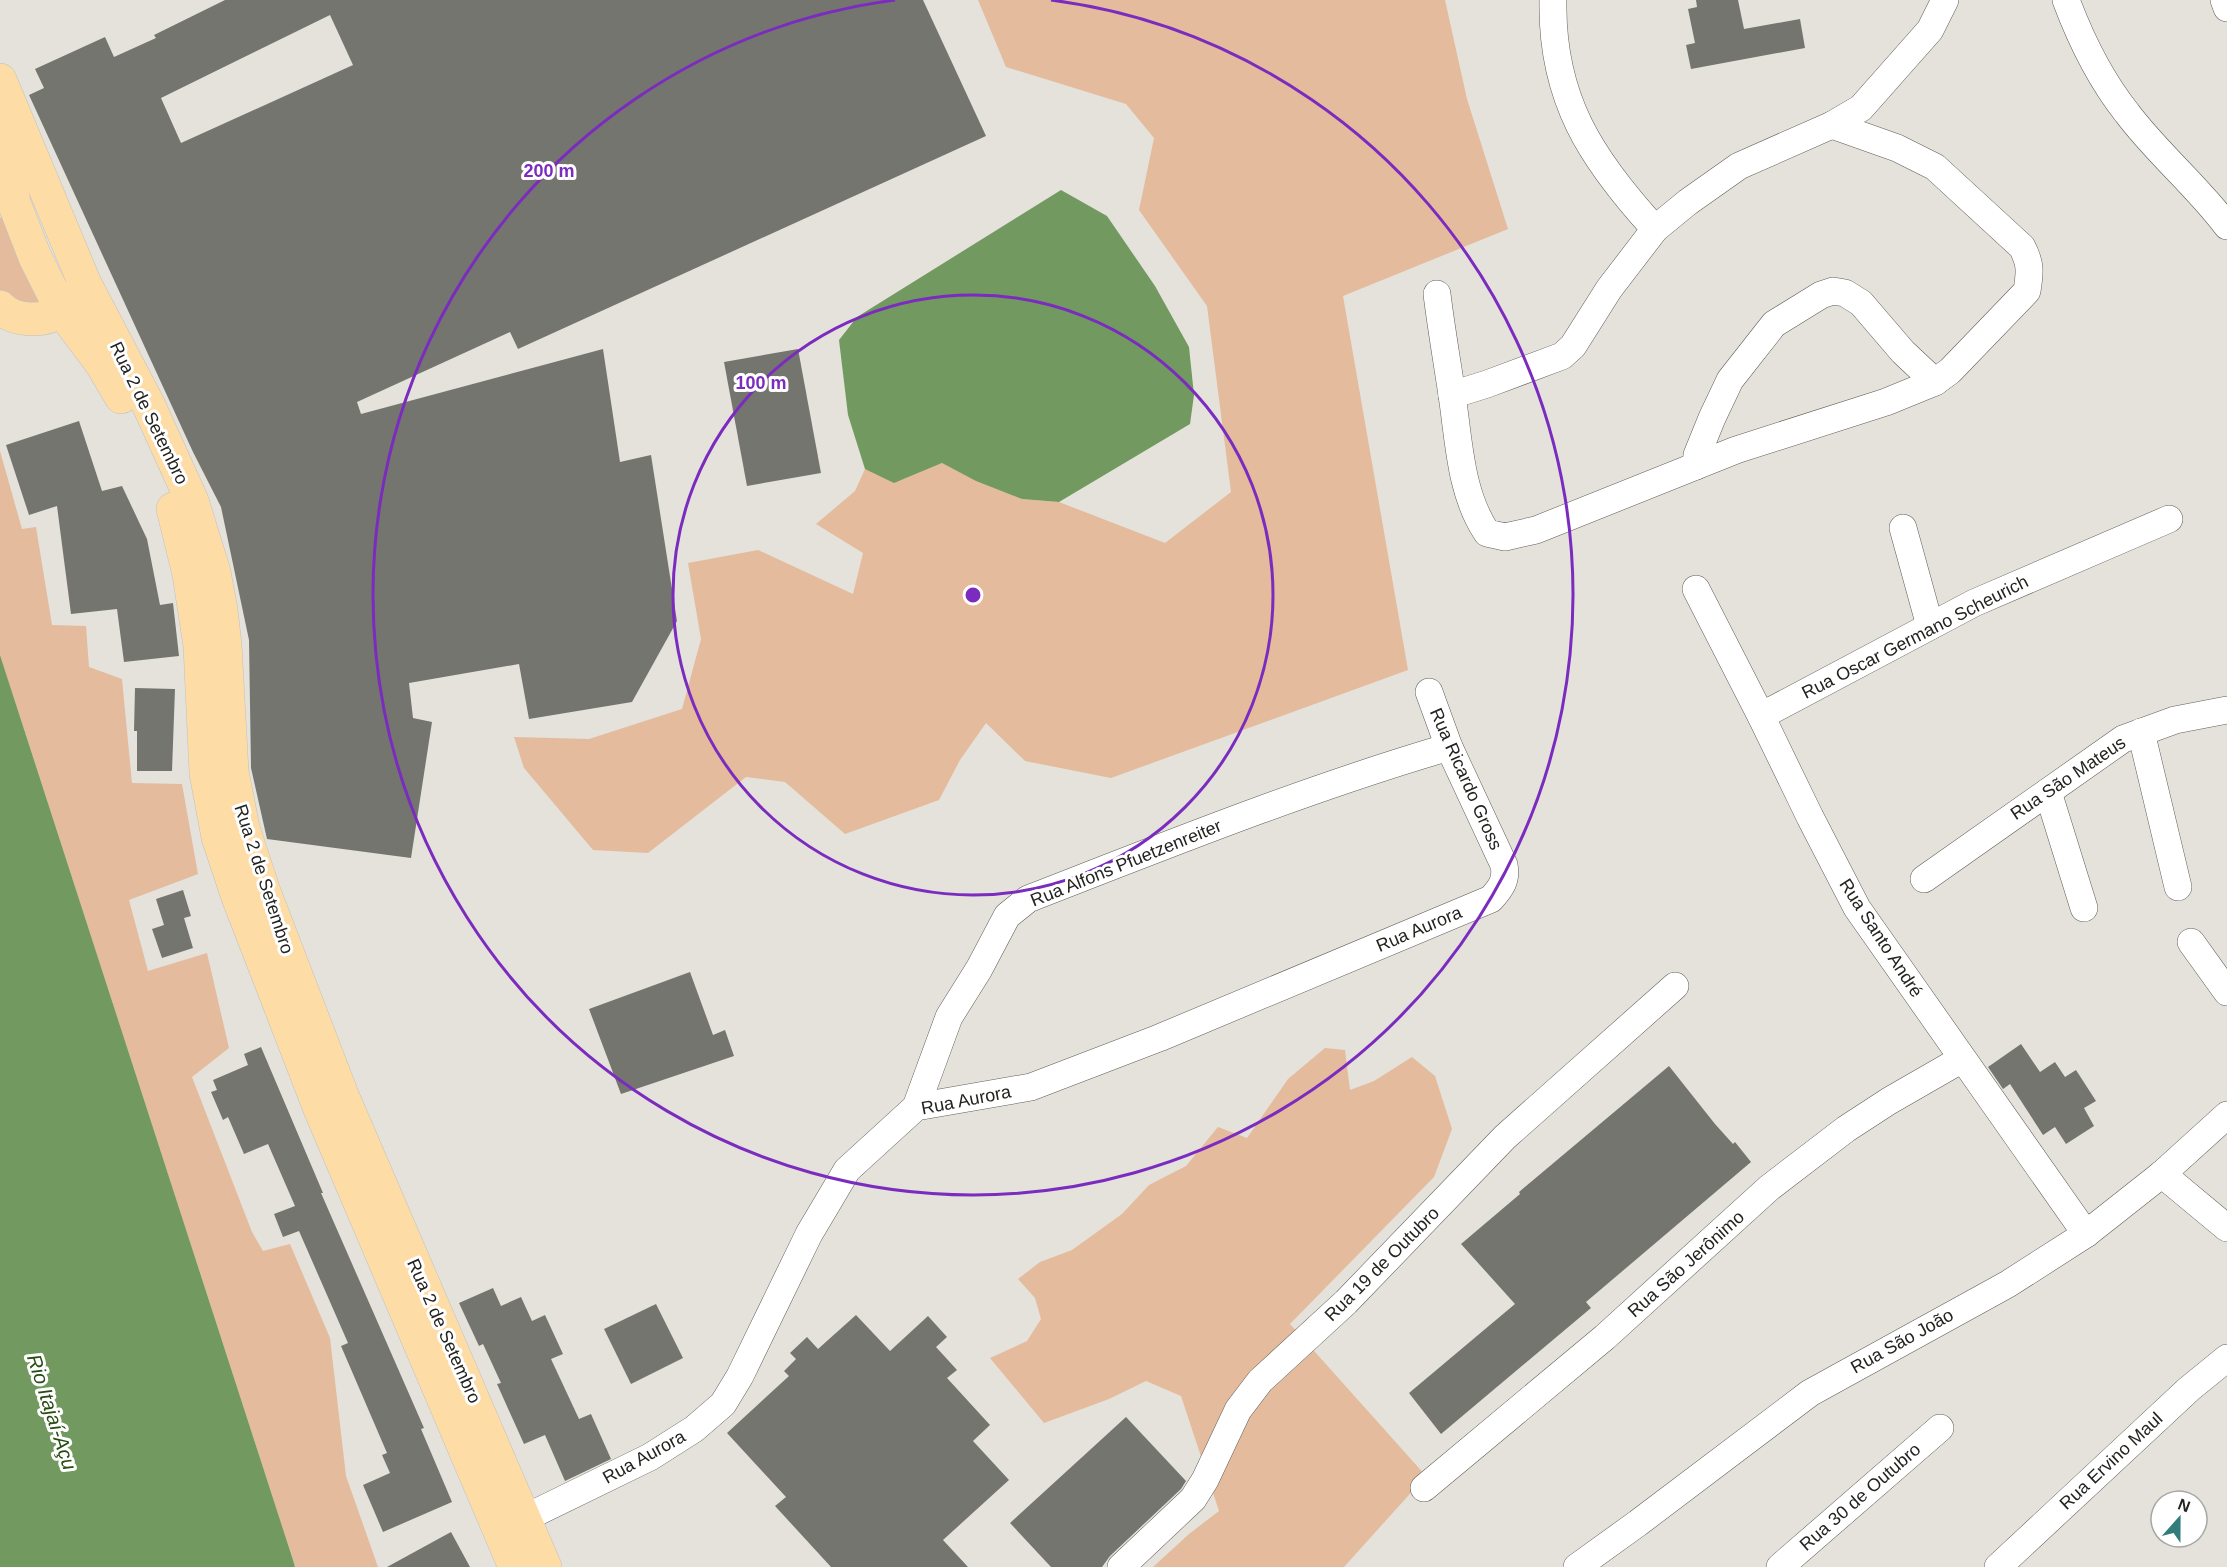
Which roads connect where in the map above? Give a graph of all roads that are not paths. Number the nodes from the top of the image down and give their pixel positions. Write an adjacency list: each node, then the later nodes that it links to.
1 (1553, 0): 12 (street)
2 (1945, 0): 8 (street)
3 (2066, 0): 11 (street)
4 (2224, 0): 5 (street)
5 (2227, 8)
6 (0, 80): 10 (main road, Rua 2 de Setembro)
7 (0, 117): 9 (main road, Rua 2 de Setembro)
8 (1832, 125): 12 (street); 17 (street)
9 (7, 205): 10 (main road); 16 (main road, Rua 2 de Setembro)
10 (52, 208): 13 (main road, Rua 2 de Setembro)
11 (2227, 226)
12 (1655, 229): 18 (street)
13 (85, 284): 16 (main road); 46 (main road, Rua 2 de Setembro)
14 (1437, 294): 18 (street)
15 (0, 307): 16 (main road)
16 (62, 311): 47 (main road, Rua 2 de Setembro)
17 (1935, 382): 19 (street); 19 (street)
18 (1452, 395): 19 (street)
19 (1696, 466)
20 (2169, 519): 23 (street, Rua Oscar Germano Scheurich)
21 (1903, 528): 23 (street)
22 (1696, 589): 26 (street, Rua Santo André)
23 (1930, 626): 26 (street, Rua Oscar Germano Scheurich)
24 (1429, 692): 28 (street, Rua Ricardo Gross)
25 (2227, 710): 27 (street, Rua São Mateus)
26 (1761, 716): 37 (street, Rua Santo André)
27 (2141, 732): 29 (street, Rua São Mateus); 32 (street)
28 (1449, 747): 30 (street, Rua Ricardo Gross); 38 (street, Rua Alfons Pfuetzenreiter)
29 (2048, 792): 31 (street, Rua São Mateus); 33 (street)
30 (1504, 865): 38 (street, Rua Aurora)
31 (1924, 879)
32 (2178, 887)
33 (2084, 908)
34 (2191, 942): 36 (street)
35 (1676, 986): 49 (street, Rua 19 de Outubro)
36 (2227, 992)
37 (1962, 1059): 42 (street, Rua Santo André); 45 (street, Rua São Jerônimo)
38 (916, 1107): 46 (street, Rua Aurora)
39 (2227, 1115): 40 (street, Rua São João)
40 (2162, 1174): 41 (street); 42 (street, Rua São João)
41 (2227, 1228)
42 (2086, 1234): 50 (street, Rua São João)
43 (2227, 1358): 52 (street, Rua Ervino Maul)
44 (1940, 1428): 51 (street, Rua 30 de Outubro)
45 (1424, 1488)
46 (525, 1518): 48 (main road, Rua 2 de Setembro)
47 (515, 1567)
48 (545, 1567)
49 (1121, 1567)
50 (1576, 1567)
51 (1780, 1567)
52 (1998, 1567)

